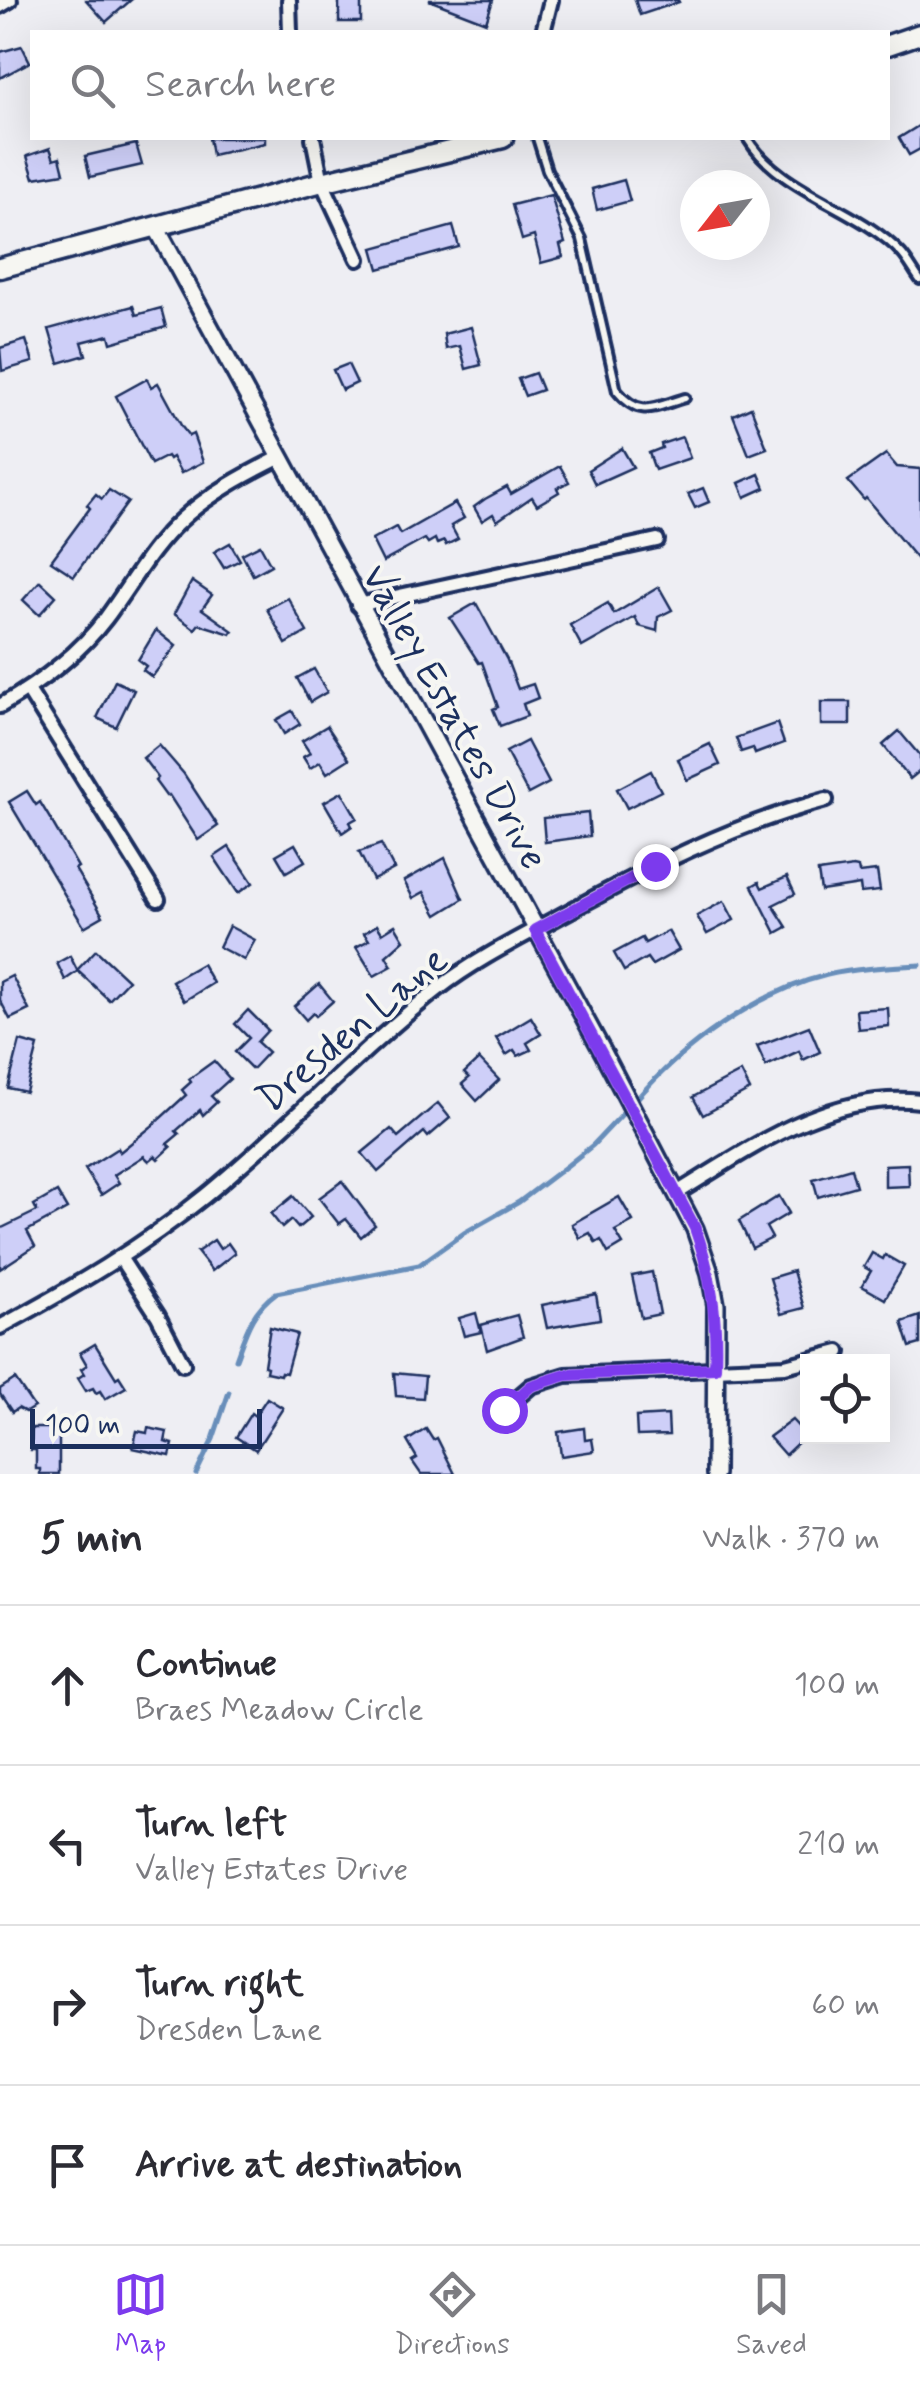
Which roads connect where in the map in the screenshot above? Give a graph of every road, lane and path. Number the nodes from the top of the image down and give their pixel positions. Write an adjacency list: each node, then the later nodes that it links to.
1 (10, 0): 4 (street)
2 (289, 0): 5 (street)
3 (551, 0): 6 (street)
4 (0, 6)
5 (290, 30)
6 (544, 30)
7 (920, 34): 8 (main road)
8 (890, 45)
9 (313, 140): 13 (street)
10 (495, 140): 13 (main road)
11 (538, 140): 18 (lane)
12 (749, 140): 17 (lane)
13 (322, 182): 14 (main road); 15 (street)
14 (156, 227): 16 (main road); 19 (street, Valley Estates Drive)
15 (358, 260)
16 (0, 268)
17 (920, 280)
18 (685, 398)
19 (279, 458): 21 (street, Valley Estates Drive); 22 (street)
20 (657, 540): 21 (street)
21 (358, 604): 26 (street, Valley Estates Drive)
22 (28, 690): 23 (street); 25 (street)
23 (0, 706)
24 (826, 800): 26 (street, Dresden Lane)
25 (158, 899)
26 (535, 930): 28 (street, Valley Estates Drive); 29 (street, Dresden Lane)
27 (920, 1101): 28 (street)
28 (677, 1193): 33 (street, Valley Estates Drive)
29 (121, 1259): 30 (street, Dresden Lane); 32 (street)
30 (0, 1326)
31 (839, 1352): 33 (street)
32 (183, 1364)
33 (715, 1368): 34 (street); 35 (street, Valley Estates Drive)
34 (504, 1410)
35 (715, 1474)

